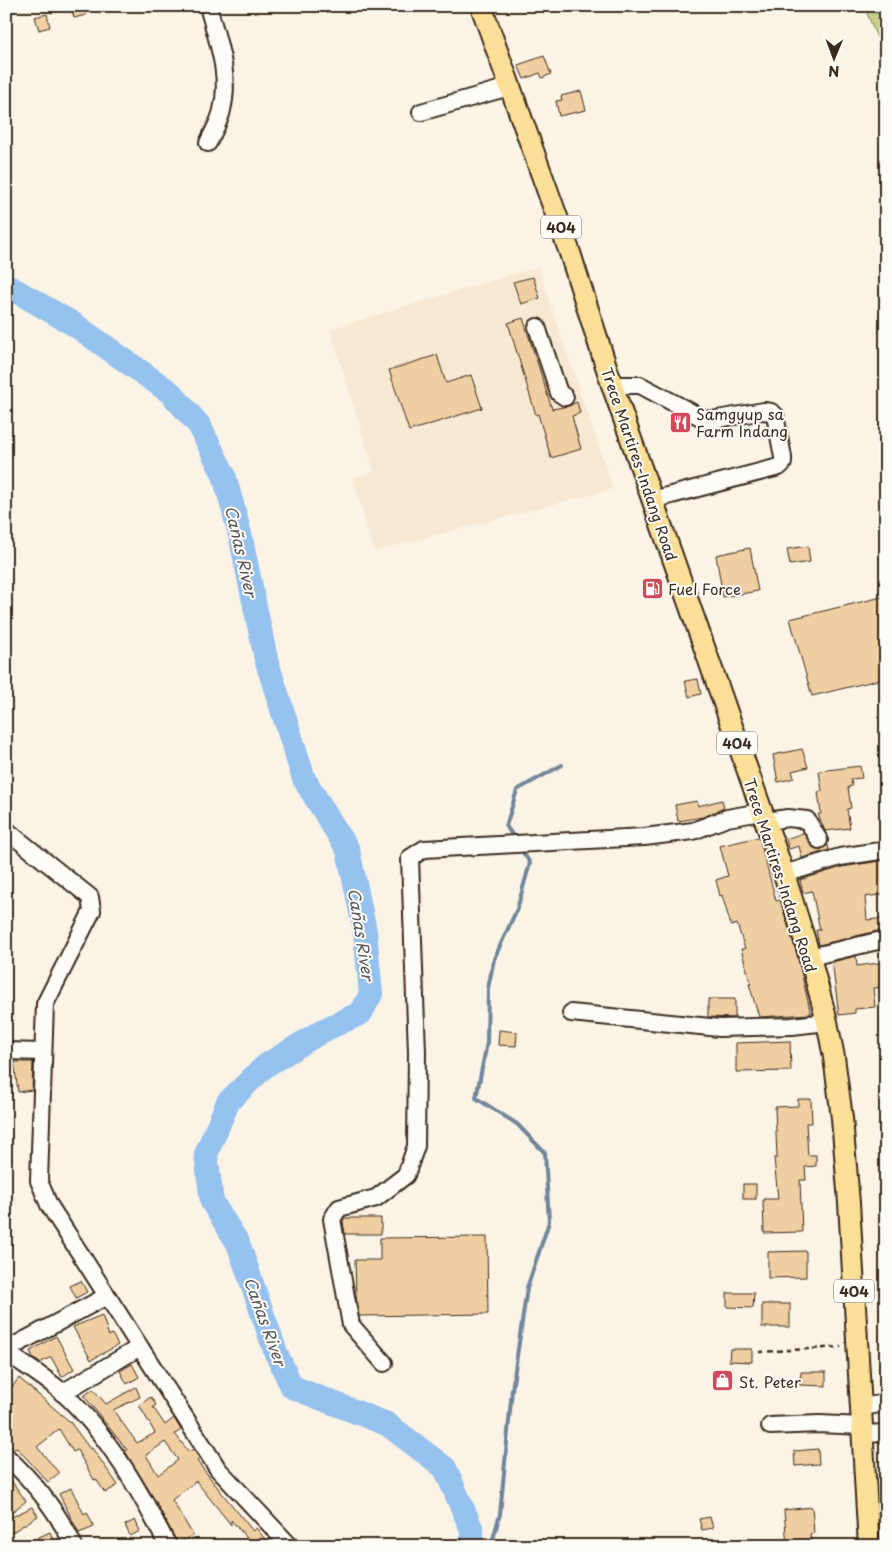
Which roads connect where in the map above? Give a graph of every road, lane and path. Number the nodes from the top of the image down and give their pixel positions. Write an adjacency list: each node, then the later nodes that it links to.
1 (208, 6): 5 (street)
2 (481, 6): 3 (main road, Trece Martires-Indang Road / 404)
3 (509, 87): 4 (street); 7 (main road, Trece Martires-Indang Road / 404)
4 (421, 112)
5 (208, 143)
6 (536, 327): 8 (street)
7 (612, 385): 9 (main road, Trece Martires-Indang Road / 404); 9 (street)
8 (565, 398)
9 (652, 500): 10 (main road, Trece Martires-Indang Road / 404)
10 (763, 817): 12 (street); 14 (main road, Trece Martires-Indang Road / 404); 26 (street)
11 (6, 830): 20 (street)
12 (819, 840)
13 (886, 850): 14 (street)
14 (784, 874): 16 (main road, Trece Martires-Indang Road / 404)
15 (886, 939): 16 (street)
16 (810, 956): 18 (main road, Trece Martires-Indang Road / 404)
17 (572, 1013): 18 (street)
18 (827, 1022): 23 (main road, Trece Martires-Indang Road / 404)
19 (6, 1051): 20 (street)
20 (43, 1052): 21 (street)
21 (107, 1296): 22 (street); 24 (street)
22 (140, 1347): 27 (street); 35 (street)
23 (858, 1347): 25 (path); 29 (main road, Trece Martires-Indang Road / 404)
24 (6, 1351): 27 (street)
25 (759, 1352)
26 (384, 1363)
27 (62, 1392): 34 (street)
28 (886, 1403): 29 (street)
29 (863, 1422): 30 (street); 31 (street); 36 (main road, Trece Martires-Indang Road / 404)
30 (770, 1426)
31 (886, 1433)
32 (6, 1456): 33 (street)
33 (74, 1546)
34 (168, 1546)
35 (290, 1546)
36 (869, 1546)

